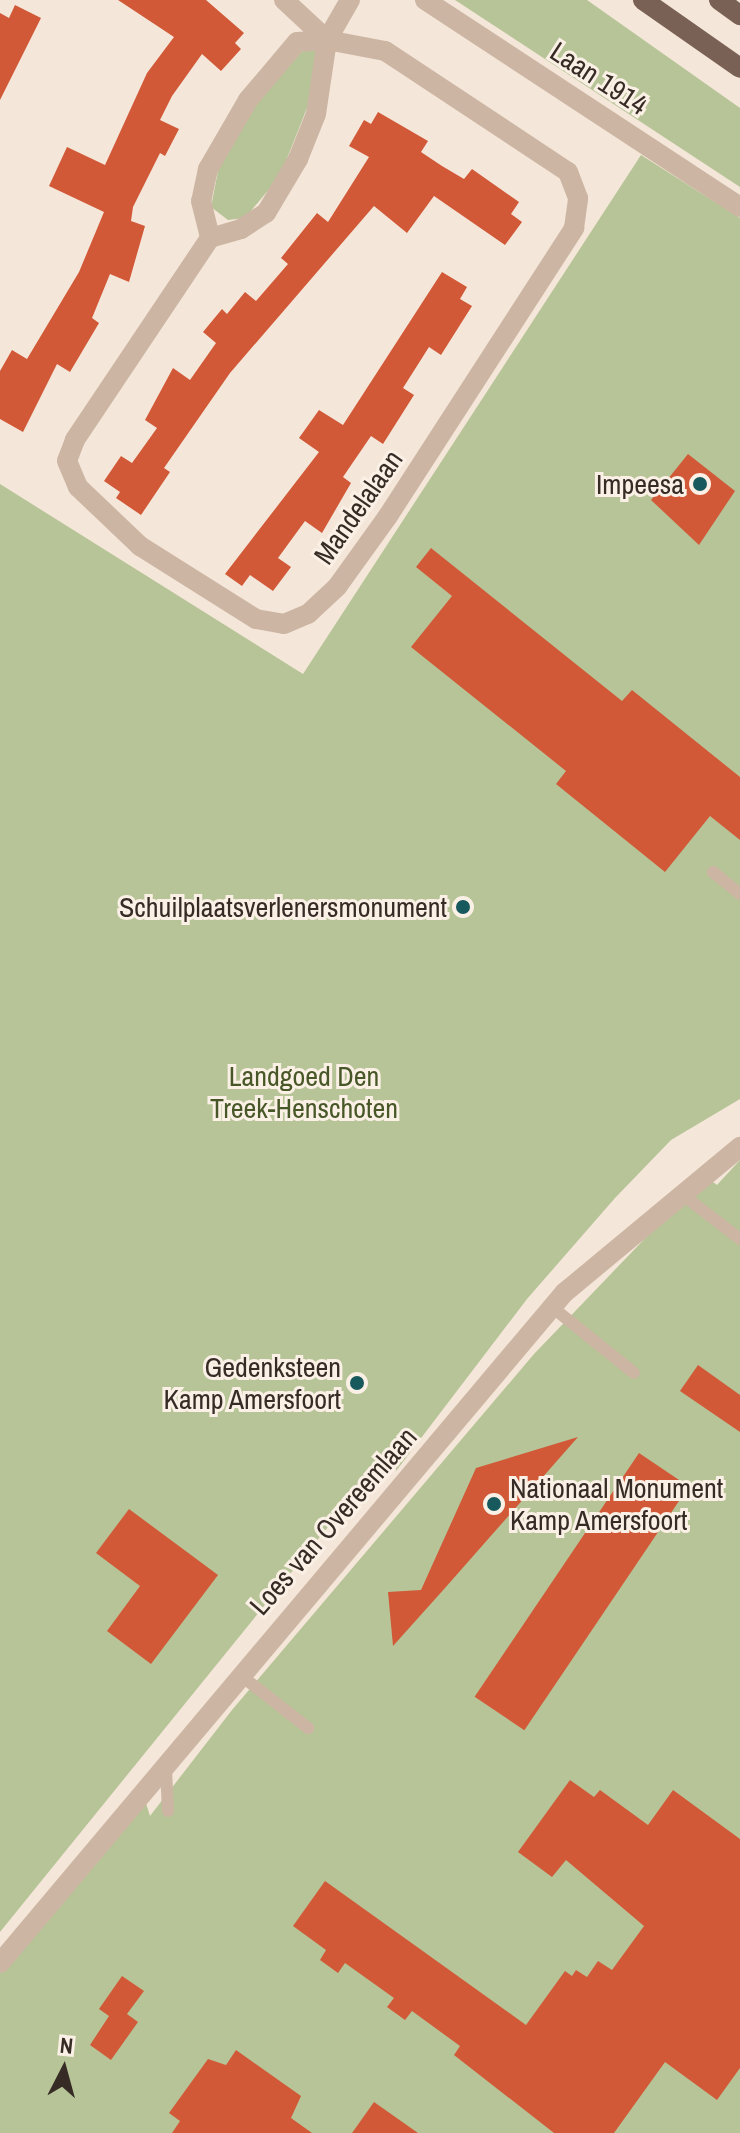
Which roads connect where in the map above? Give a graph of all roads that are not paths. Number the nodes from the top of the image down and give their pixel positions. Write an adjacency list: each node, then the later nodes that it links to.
1 (284, 0): 7 (street)
2 (350, 0): 7 (street)
3 (425, 0): 9 (street, Laan 1914)
4 (643, 0): 8 (main road)
5 (719, 0): 6 (main road)
6 (740, 15)
7 (327, 40): 10 (street); 10 (street, Mandelalaan); 10 (street, Mandelalaan)
8 (740, 68)
9 (740, 207)
10 (210, 238)
11 (713, 872): 12 (lane)
12 (740, 894)
13 (740, 1147): 14 (street, Loes van Overeemlaan)
14 (683, 1195): 15 (lane); 16 (street, Loes van Overeemlaan)
15 (740, 1239)
16 (552, 1307): 17 (lane); 18 (street, Loes van Overeemlaan)
17 (634, 1373)
18 (239, 1674): 19 (lane); 20 (street, Loes van Overeemlaan)
19 (308, 1728)
20 (166, 1766): 21 (lane); 22 (street, Loes van Overeemlaan)
21 (168, 1811)
22 (0, 1963)

